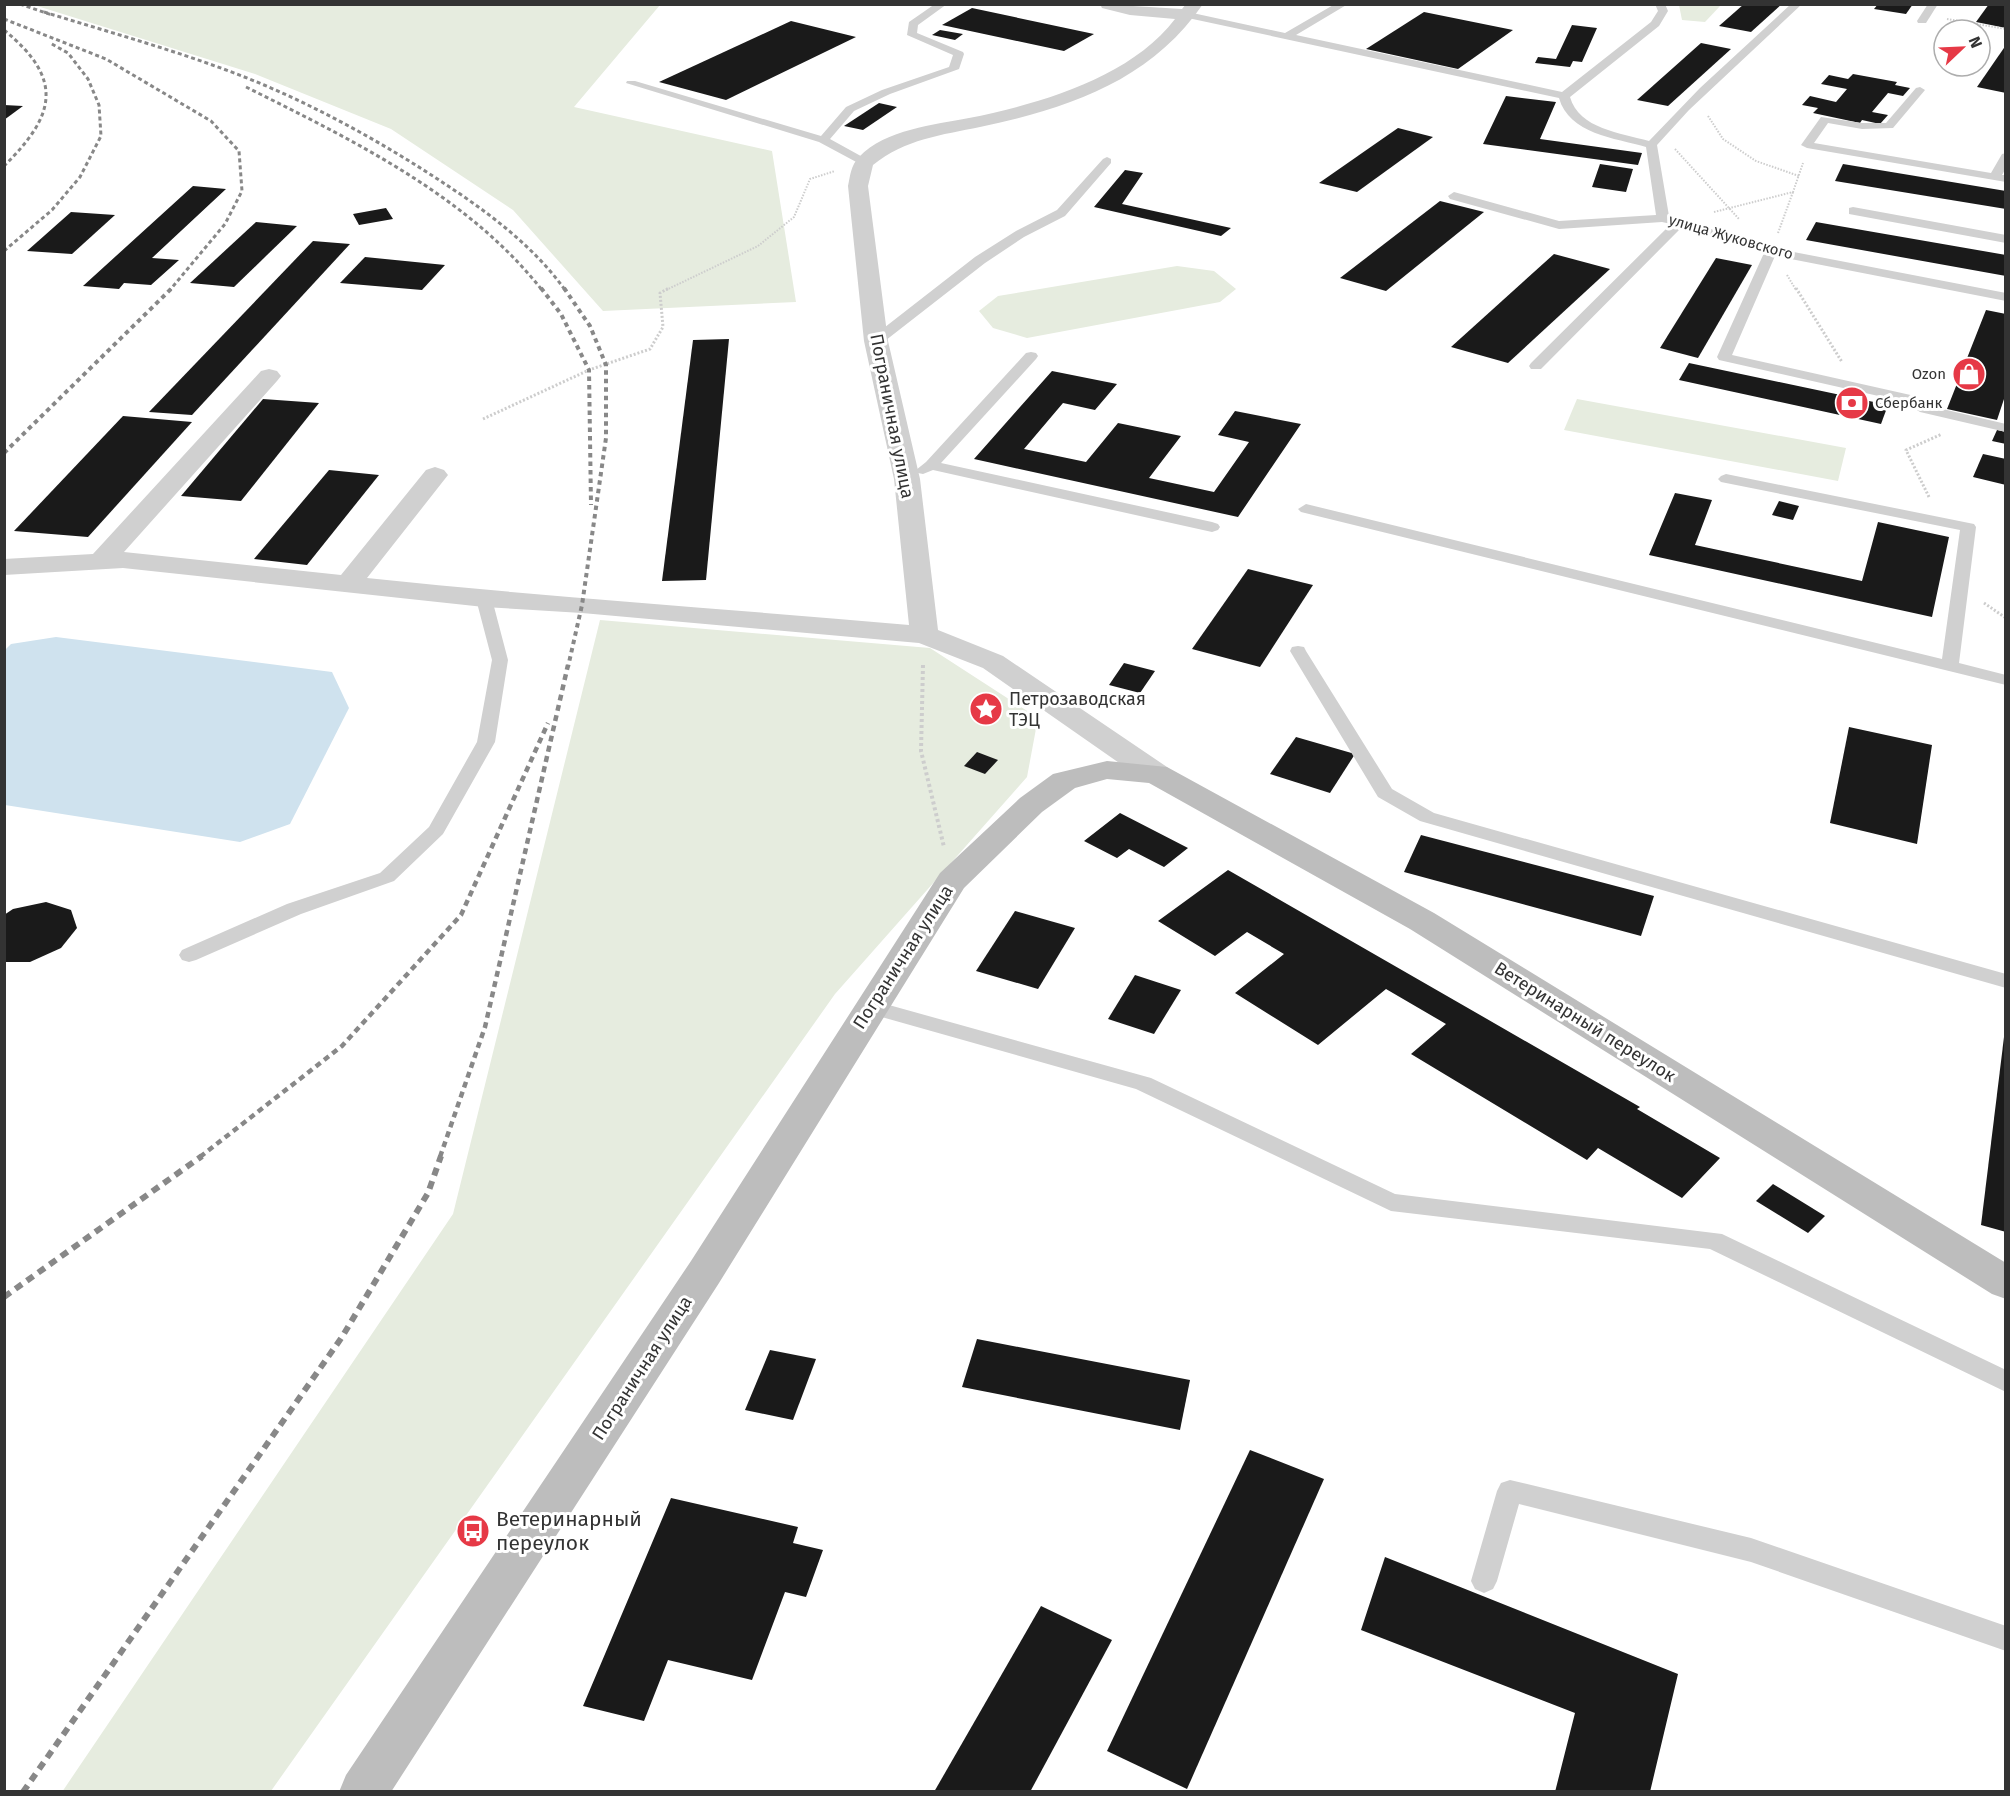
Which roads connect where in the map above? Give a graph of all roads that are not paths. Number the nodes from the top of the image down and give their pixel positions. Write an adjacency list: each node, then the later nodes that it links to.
1 (942, 4): 13 (lane)
2 (1108, 4): 7 (street)
3 (1343, 4): 9 (lane)
4 (1660, 4): 12 (lane)
5 (1797, 4): 14 (lane)
6 (1933, 4): 8 (lane)
7 (1192, 10): 9 (lane); 17 (street)
8 (1924, 18)
9 (1288, 35): 12 (lane)
10 (631, 83): 13 (lane)
11 (1920, 90): 18 (lane)
12 (1564, 96): 14 (lane)
13 (823, 140): 17 (lane)
14 (1651, 145): 21 (lane, улица Жуковского)
15 (2006, 156): 18 (lane)
16 (1107, 161): 26 (lane)
17 (864, 162): 26 (street, Пограничная улица)
18 (2000, 178)
19 (1454, 196): 21 (lane)
20 (1853, 211): 23 (lane)
21 (1663, 218): 22 (lane, улица Жуковского)
22 (1678, 224): 24 (lane, улица Жуковского); 28 (lane)
23 (2006, 239)
24 (1771, 251): 25 (lane, улица Жуковского); 30 (lane)
25 (2006, 297)
26 (876, 341): 33 (street, Пограничная улица)
27 (1031, 356): 31 (lane)
28 (1536, 366)
29 (269, 376): 37 (street)
30 (2006, 428)
31 (931, 465): 33 (lane); 36 (lane)
32 (435, 475): 39 (street)
33 (907, 479): 41 (street, Пограничная улица)
34 (1726, 479): 43 (lane)
35 (1306, 509): 43 (lane)
36 (1212, 527)
37 (101, 561): 38 (street); 39 (street)
38 (4, 567)
39 (348, 584): 40 (street)
40 (484, 599): 41 (street); 46 (lane)
41 (924, 635): 45 (street)
42 (1298, 651): 47 (lane)
43 (1950, 666): 44 (lane)
44 (2006, 680)
45 (1156, 774): 48 (main road, Пограничная улица); 49 (main road, Ветеринарный переулок)
46 (189, 955)
47 (2006, 981)
48 (871, 1006): 50 (lane); 53 (main road, Пограничная улица)
49 (2006, 1283)
50 (2006, 1382)
51 (1484, 1581): 52 (lane)
52 (2006, 1640)
53 (363, 1791)

